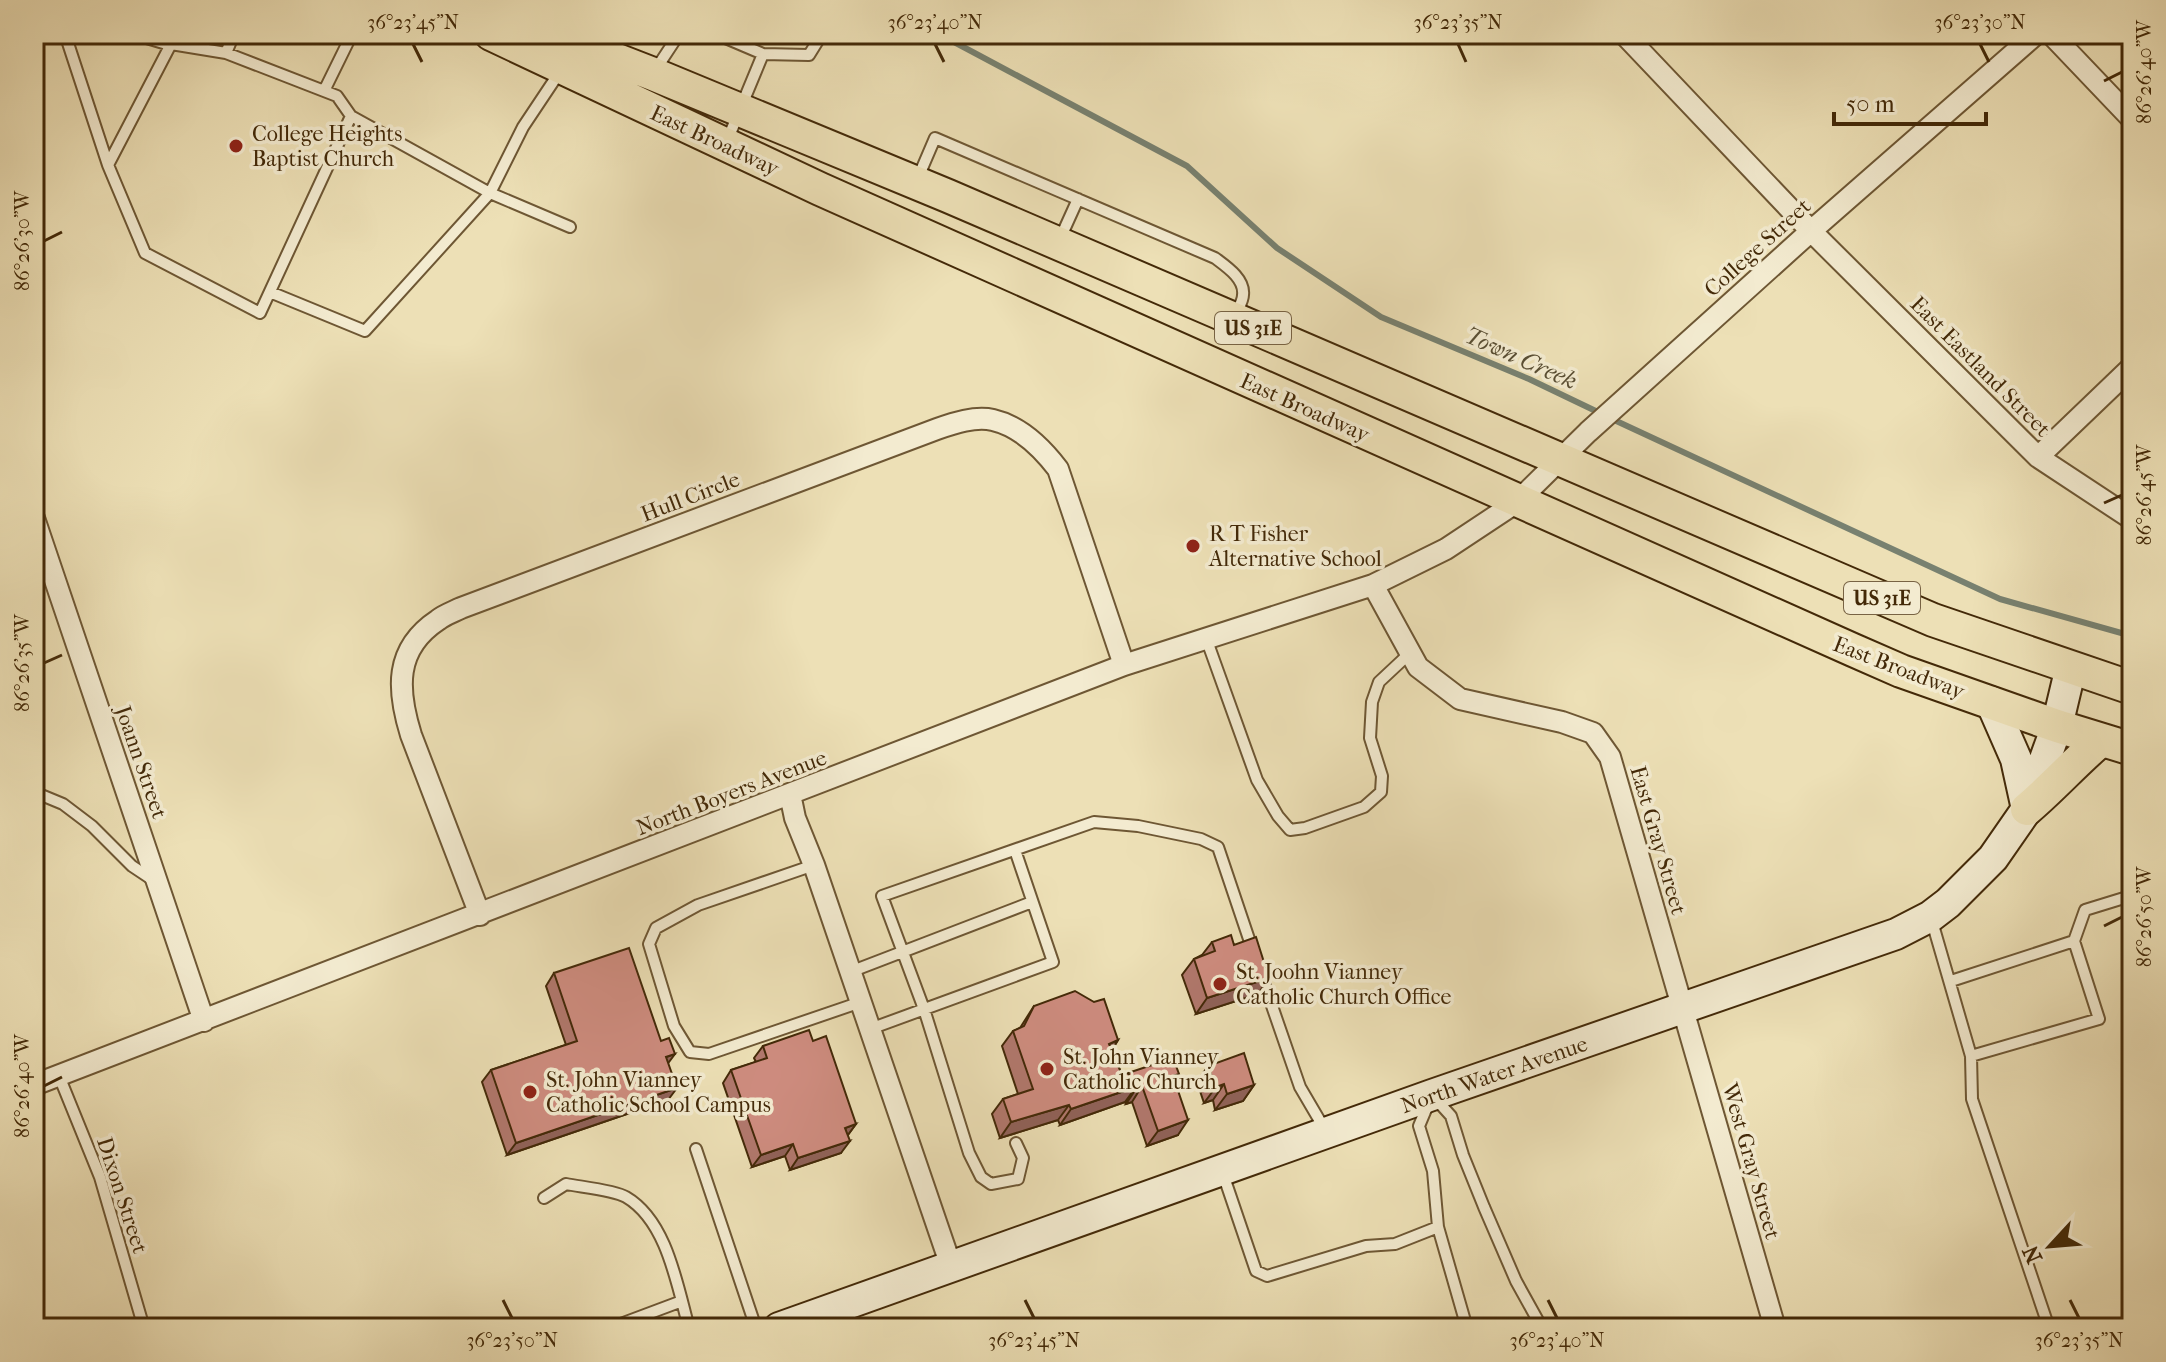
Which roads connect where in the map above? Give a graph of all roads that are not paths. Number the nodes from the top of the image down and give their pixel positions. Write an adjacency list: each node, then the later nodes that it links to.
1 (65, 34): 23 (lane)
2 (133, 34): 13 (lane)
3 (234, 34): 14 (lane)
4 (352, 34): 18 (lane)
5 (491, 34): 16 (main road, East Broadway / US 31E)
6 (550, 34): 17 (main road, East Broadway / US 31E)
7 (679, 34): 17 (lane)
8 (716, 34): 15 (lane)
9 (822, 34): 15 (lane)
10 (1624, 34): 28 (street, East Eastland Street)
11 (2036, 34): 28 (street, College Street)
12 (2051, 34): 21 (street)
13 (170, 45): 14 (lane); 23 (lane)
14 (226, 53): 18 (lane)
15 (763, 54): 19 (lane)
16 (562, 68): 22 (main road, East Broadway / US 31E); 25 (lane)
17 (653, 74): 19 (main road, East Broadway / US 31E)
18 (324, 91): 20 (lane)
19 (739, 110): 22 (lane); 24 (main road, East Broadway / US 31E)
20 (351, 116): 25 (lane); 30 (lane)
21 (2132, 119)
22 (725, 145): 35 (main road, East Broadway / US 31E)
23 (108, 165): 30 (lane)
24 (915, 184): 26 (lane); 29 (main road, East Broadway / US 31E)
25 (490, 193): 27 (lane); 30 (lane)
26 (1078, 199): 29 (lane); 31 (lane)
27 (570, 227)
28 (1811, 231): 33 (street, East Eastland Street); 34 (street, College Street)
29 (1057, 243): 31 (main road, East Broadway / US 31E)
30 (270, 292)
31 (1234, 320): 34 (main road, East Broadway / US 31E)
32 (2132, 367): 33 (street)
33 (2038, 457): 37 (street, East Eastland Street)
34 (1559, 460): 35 (street, College Street); 43 (main road, East Broadway / US 31E)
35 (1517, 502): 38 (street, College Street); 45 (main road, East Broadway / US 31E)
36 (34, 518): 54 (street, Joann Street)
37 (2132, 519)
38 (1446, 549): 39 (street, North Boyers Avenue)
39 (1373, 585): 40 (street, North Boyers Avenue); 41 (street, East Gray Street)
40 (1206, 638): 41 (lane); 42 (street, North Boyers Avenue)
41 (1410, 653): 64 (street, East Gray Street)
42 (1124, 665): 50 (street, North Boyers Avenue); 57 (street, Hull Circle)
43 (2071, 667): 44 (main road, East Broadway / US 31E); 46 (main road, North Water Avenue)
44 (2132, 688)
45 (1991, 702): 46 (main road, East Broadway / US 31E); 51 (main road)
46 (2057, 726): 47 (main road, East Broadway / US 31E); 51 (main road, North Water Avenue)
47 (2101, 740): 48 (main road, East Broadway / US 31E); 51 (main road)
48 (2132, 749)
49 (34, 792): 54 (lane)
50 (790, 794): 53 (street); 57 (street, North Boyers Avenue)
51 (2027, 809): 58 (main road, North Water Avenue)
52 (1015, 850): 55 (lane); 60 (lane); 72 (lane)
53 (814, 865): 61 (street); 63 (lane)
54 (157, 882): 66 (street, Joann Street)
55 (1032, 902): 60 (lane); 65 (lane)
56 (2132, 905): 59 (lane)
57 (480, 915): 66 (street, North Boyers Avenue)
58 (1931, 916): 62 (lane); 64 (main road, North Water Avenue)
59 (2074, 941): 62 (lane); 68 (lane)
60 (902, 951): 61 (lane); 65 (lane)
61 (850, 972): 63 (street)
62 (1951, 981): 68 (lane)
63 (861, 1002): 67 (street)
64 (1683, 1008): 71 (main road, North Water Avenue); 88 (street, West Gray Street)
65 (924, 1009): 67 (lane); 73 (lane)
66 (204, 1021): 69 (street, North Boyers Avenue)
67 (870, 1029): 78 (street)
68 (1971, 1056): 89 (lane)
69 (59, 1076): 70 (street, North Boyers Avenue); 81 (lane, Dixon Street)
70 (34, 1085)
71 (1432, 1095): 72 (main road, North Water Avenue); 77 (lane); 87 (lane)
72 (1327, 1133): 75 (main road, North Water Avenue)
73 (1016, 1143)
74 (696, 1149): 84 (lane)
75 (1222, 1171): 77 (lane); 78 (main road, North Water Avenue)
76 (544, 1198): 79 (lane)
77 (1438, 1227): 86 (lane)
78 (951, 1266): 80 (main road, North Water Avenue)
79 (682, 1301): 82 (lane); 83 (lane)
80 (838, 1318): 85 (main road, North Water Avenue)
81 (144, 1328)
82 (610, 1328)
83 (689, 1328)
84 (756, 1328)
85 (779, 1328)
86 (1467, 1328)
87 (1542, 1328)
88 (1775, 1328)
89 (2049, 1328)

